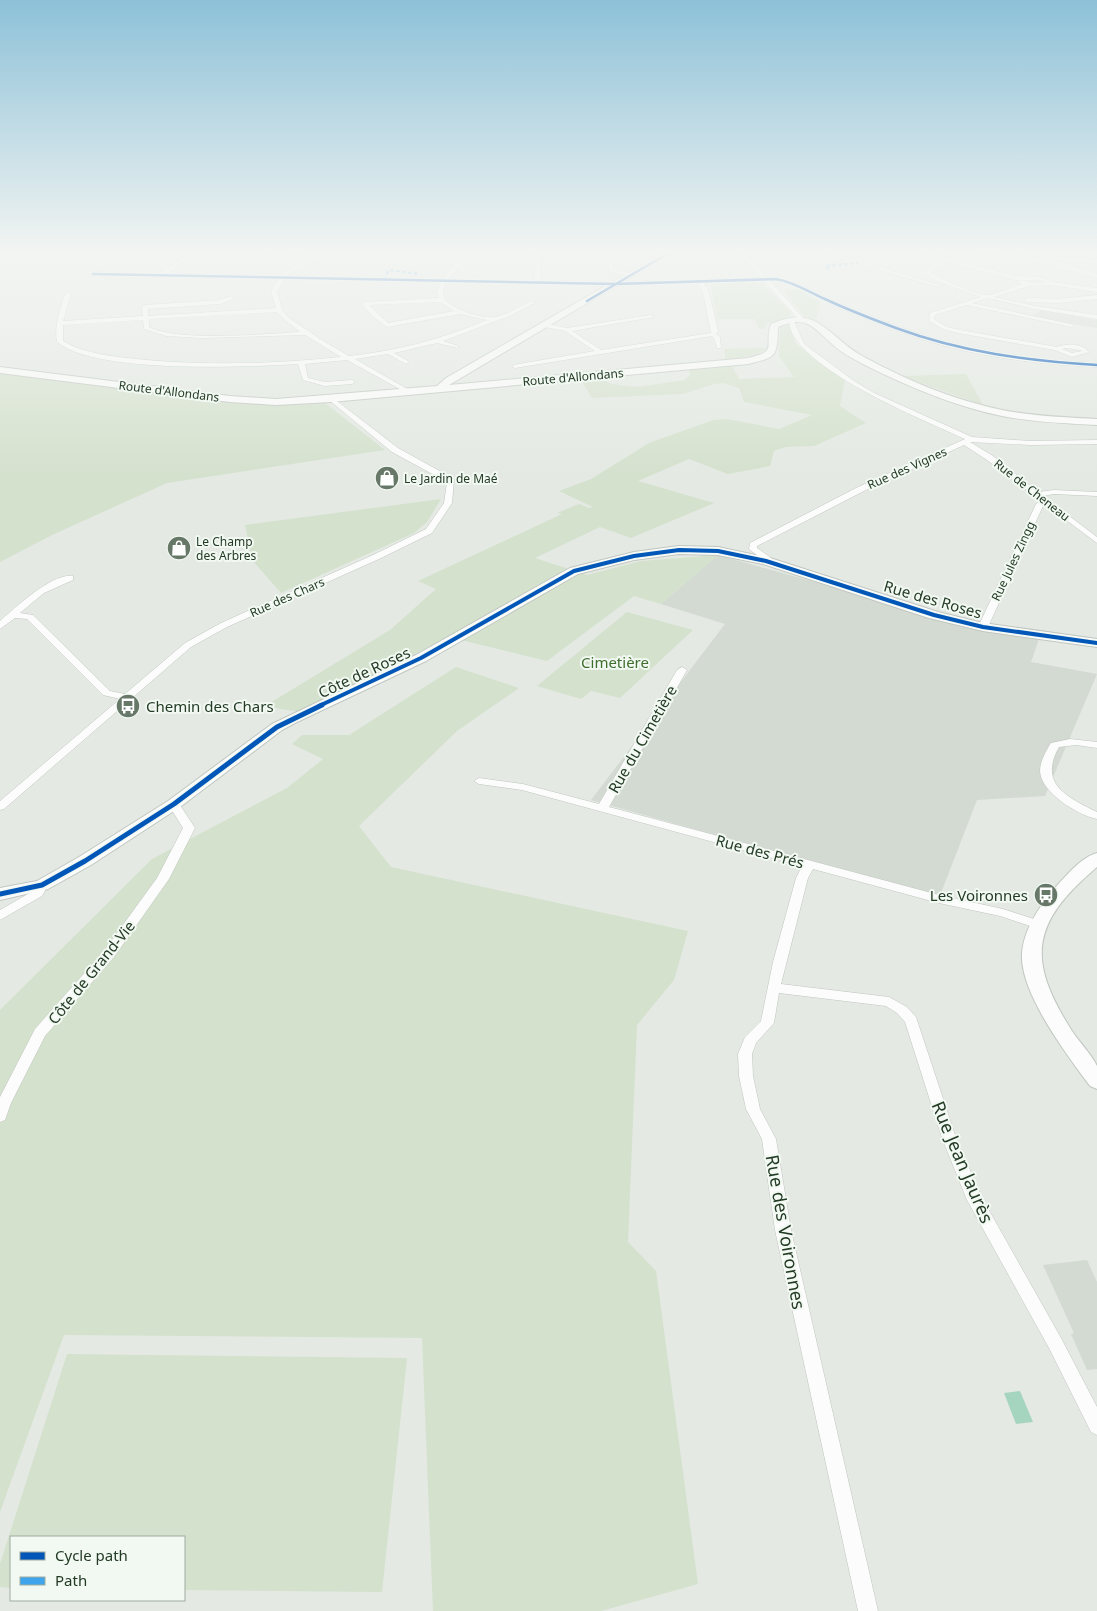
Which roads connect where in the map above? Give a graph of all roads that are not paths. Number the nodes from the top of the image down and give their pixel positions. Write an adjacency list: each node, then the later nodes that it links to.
1 (60, 326): 24 (street)
2 (146, 326): 15 (street)
3 (297, 326): 15 (street)
4 (478, 326): 17 (street)
5 (540, 326): 30 (main road)
6 (548, 326): 14 (street)
7 (592, 326): 14 (street)
8 (714, 326): 16 (street)
9 (774, 326): 30 (main road, Route d'Allondans)
10 (793, 326): 34 (street)
11 (820, 326): 33 (main road)
12 (894, 326): 26 (street)
13 (942, 326): 20 (street)
14 (567, 330): 22 (street)
15 (306, 333): 23 (street)
16 (713, 334): 19 (street); 22 (street)
17 (435, 340): 18 (street); 21 (street)
18 (456, 347)
19 (719, 347)
20 (1058, 349)
21 (389, 352): 23 (street); 25 (street)
22 (600, 352): 27 (street)
23 (350, 358): 24 (street); 31 (street)
24 (301, 362): 29 (street)
25 (406, 362)
26 (1097, 365)
27 (515, 366)
28 (0, 370): 32 (main road, Route d'Allondans)
29 (352, 382)
30 (441, 388): 31 (main road, Route d'Allondans)
31 (407, 392): 32 (main road, Route d'Allondans)
32 (331, 399): 47 (street, Rue des Chars)
33 (1097, 422)
34 (968, 440): 35 (street, Rue des Vignes); 36 (street, Rue de Cheneau); 40 (street, Rue des Vignes)
35 (1097, 442)
36 (1038, 494): 37 (street); 38 (street, Rue de Cheneau)
37 (1097, 494)
38 (1048, 502): 39 (street, Rue de Cheneau); 44 (street, Rue Jules Zingg)
39 (1094, 539)
40 (766, 561): 44 (street, Rue des Roses); 50 (main road, Côte de Roses)
41 (70, 578): 42 (street)
42 (12, 615): 43 (street); 47 (street)
43 (0, 626)
44 (983, 627): 45 (street, Rue des Roses)
45 (1097, 642)
46 (682, 670): 52 (street, Rue du Cimetière)
47 (125, 697): 51 (street, Rue des Chars)
48 (1097, 745): 53 (street)
49 (479, 781): 52 (street, Rue des Prés)
50 (174, 804): 56 (main road, Côte de Roses); 64 (street, Côte de Grand-Vie)
51 (0, 807)
52 (602, 809): 55 (street, Rue des Prés)
53 (1097, 816)
54 (1097, 858): 61 (main road)
55 (809, 864): 61 (street, Rue des Prés); 62 (street, Rue des Voironnes)
56 (60, 874): 57 (main road, Côte de Roses); 58 (main road, Côte de Roses)
57 (42, 885): 59 (main road, Côte de Roses); 60 (street)
58 (0, 886)
59 (0, 894)
60 (0, 916)
61 (1039, 925): 63 (main road)
62 (773, 988): 65 (street, Rue Jean Jaurès); 66 (street, Rue des Voironnes)
63 (1097, 1082)
64 (0, 1116)
65 (1097, 1426)
66 (868, 1611)

